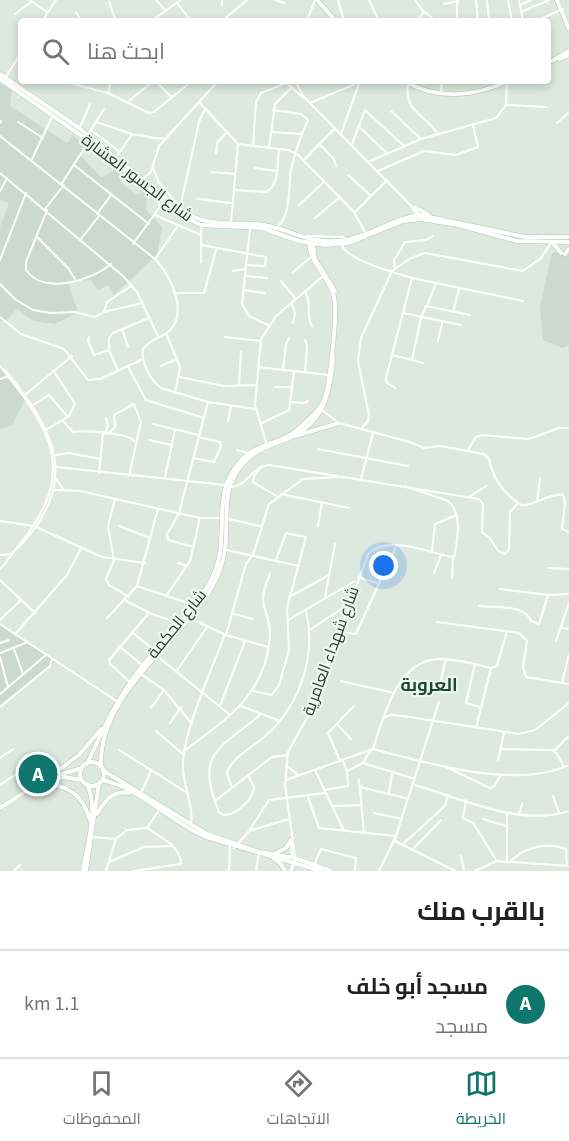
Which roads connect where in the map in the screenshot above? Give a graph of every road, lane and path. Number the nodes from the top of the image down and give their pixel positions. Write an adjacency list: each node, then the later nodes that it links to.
1 (56, 0): 28 (street)
2 (156, 0): 27 (street)
3 (181, 0): 21 (street)
4 (222, 0): 24 (street)
5 (247, 0): 38 (street)
6 (275, 0): 22 (street)
7 (316, 0): 39 (street); 40 (street)
8 (338, 0): 41 (street)
9 (369, 0): 42 (street)
10 (415, 0): 30 (street)
11 (476, 0): 46 (street)
12 (487, 0): 47 (street)
13 (508, 0): 48 (street)
14 (519, 0): 25 (street)
15 (531, 0): 25 (street)
16 (549, 0): 31 (street)
17 (557, 0): 26 (street)
18 (30, 1): 28 (street); 32 (street)
19 (457, 1): 23 (street); 45 (street)
20 (109, 2): 35 (street)
21 (177, 3): 27 (street); 37 (street)
22 (284, 3)
23 (444, 4)
24 (222, 5)
25 (520, 5): 31 (street)
26 (561, 9): 50 (street); 51 (street); 52 (street)
27 (166, 11): 36 (street)
28 (47, 12): 33 (street)
29 (76, 12): 34 (street)
30 (424, 12): 43 (street); 44 (street)
31 (521, 12): 49 (street)
32 (15, 14)
33 (44, 18)
34 (79, 18)
35 (115, 18)
36 (156, 18)
37 (189, 18)
38 (226, 18)
39 (308, 18)
40 (333, 18)
41 (343, 18)
42 (378, 18)
43 (419, 18)
44 (433, 18)
45 (457, 18)
46 (478, 18)
47 (489, 18)
48 (511, 18)
49 (522, 18)
50 (542, 18)
51 (569, 23)
52 (569, 29)
53 (569, 53): 55 (street)
54 (18, 58): 56 (street)
55 (551, 62)
56 (2, 77): 72 (street, شارع الجسور العشارة)
57 (73, 84): 73 (street)
58 (110, 84): 73 (street)
59 (151, 84): 77 (street)
60 (158, 84): 75 (street)
61 (188, 84): 75 (street)
62 (216, 84): 79 (street)
63 (298, 84): 76 (street)
64 (353, 84): 78 (street)
65 (359, 84): 103 (street)
66 (406, 84): 100 (street)
67 (412, 84): 74 (street)
68 (442, 84): 74 (street)
69 (500, 84): 74 (street)
70 (507, 84): 81 (street)
71 (292, 87): 76 (street); 85 (street); 112 (street)
72 (18, 88): 88 (street, شارع الجسور العشارة); 94 (street, شارع الجسور العشارة)
73 (108, 93): 77 (street)
74 (440, 94)
75 (172, 98): 77 (street)
76 (306, 99): 78 (street)
77 (129, 101)
78 (310, 102): 95 (street)
79 (200, 103): 84 (street); 105 (street)
80 (90, 104): 94 (street)
81 (506, 105): 82 (street); 92 (street)
82 (546, 107)
83 (104, 109): 90 (street)
84 (205, 109): 97 (street); 153 (street)
85 (273, 110): 98 (street); 99 (street)
86 (391, 111): 107 (street)
87 (569, 112): 91 (street)
88 (52, 114): 106 (street); 108 (street, شارع الجسور العشارة)
89 (18, 122): 106 (street)
90 (96, 122): 96 (street); 102 (street)
91 (557, 123)
92 (473, 125): 100 (street); 129 (street)
93 (358, 126): 111 (street); 113 (street); 118 (street)
94 (79, 128): 101 (street, شارع الجسور العشارة)
95 (335, 128): 103 (street); 110 (street)
96 (91, 130): 101 (street); 116 (street)
97 (227, 132): 109 (street); 117 (street)
98 (270, 132): 99 (street); 114 (street)
99 (301, 134): 119 (street)
100 (438, 134): 107 (street)
101 (88, 135): 120 (street, شارع الجسور العشارة)
102 (132, 135): 105 (street); 116 (street)
103 (341, 135): 111 (street)
104 (0, 136): 121 (street)
105 (167, 136): 125 (street)
106 (43, 139): 121 (street)
107 (421, 139): 113 (street)
108 (89, 141): 124 (street); 145 (street, شارع الجسور العشارة)
109 (238, 144): 112 (street); 132 (street)
110 (319, 145): 122 (street); 126 (street)
111 (351, 145): 123 (street)
112 (253, 146): 114 (street)
113 (404, 146): 118 (street)
114 (269, 147): 115 (street)
115 (279, 149): 119 (street); 128 (street)
116 (120, 152): 120 (street)
117 (216, 153)
118 (387, 153): 123 (street)
119 (297, 154): 122 (street); 166 (street)
120 (116, 158): 135 (street, شارع الجسور العشارة)
121 (32, 159): 138 (street)
122 (303, 161): 137 (street)
123 (368, 162): 129 (street)
124 (74, 165): 138 (street); 142 (street)
125 (153, 165): 135 (street); 153 (street)
126 (336, 166)
127 (255, 168): 128 (street)
128 (276, 171): 139 (street)
129 (378, 171): 136 (street)
130 (211, 172): 132 (street)
131 (0, 173): 134 (street)
132 (235, 174): 139 (street)
133 (348, 175): 143 (street)
134 (7, 177): 140 (street); 141 (street)
135 (143, 180): 153 (street, شارع الجسور العشارة)
136 (387, 180): 143 (street); 151 (street)
137 (324, 181): 144 (street); 148 (street)
138 (63, 184): 152 (street); 155 (street)
139 (234, 190): 147 (street)
140 (0, 191)
141 (26, 193): 152 (street); 186 (street)
142 (111, 194): 155 (street); 162 (street)
143 (370, 196): 154 (street)
144 (340, 197): 154 (street); 160 (street)
145 (159, 199): 149 (street, شارع الجسور العشارة); 150 (street)
146 (198, 199): 147 (street)
147 (232, 203): 163 (street)
148 (300, 205)
149 (168, 206): 150 (street); 161 (street, شارع الجسور العشارة)
150 (159, 208): 156 (street)
151 (414, 208): 157 (street); 158 (street); 159 (street)
152 (46, 209): 170 (street); 171 (street)
153 (181, 209): 161 (street, شارع الجسور العشارة)
154 (354, 212): 167 (street)
155 (98, 215): 171 (street); 178 (street)
156 (155, 215): 162 (street); 164 (street)
157 (410, 216): 159 (street, شارع الجسور العشارة); 167 (street, شارع الجسور العشارة)
158 (430, 216): 159 (street, شارع الجسور العشارة); 173 (street, شارع الجسور العشارة)
159 (419, 217): 175 (street, شارع الجسور العشارة); 176 (street, شارع الجسور العشارة)
160 (315, 218)
161 (201, 223): 163 (street, شارع الجسور العشارة); 165 (street, شارع الجسور العشارة); 168 (street)
162 (149, 224): 178 (street)
163 (231, 224): 166 (street, شارع الجسور العشارة)
164 (177, 226): 168 (street); 187 (street)
165 (250, 227): 172 (street, شارع الجسور العشارة); 184 (street)
166 (275, 228): 172 (street, شارع الجسور العشارة)
167 (366, 234): 175 (street, شارع الجسور العشارة)
168 (201, 235): 179 (street)
169 (433, 236): 192 (street)
170 (37, 237): 199 (street); 199 (street)
171 (81, 239): 189 (street)
172 (301, 240): 174 (street, شارع الجسور العشارة); 175 (street); 185 (street)
173 (566, 240): 177 (street, شارع الجسور العشارة)
174 (311, 242): 175 (street, شارع الجسور العشارة); 180 (street, شارع الجسور العشارة); 185 (street)
175 (344, 242): 180 (street, شارع الجسور العشارة); 192 (street)
176 (543, 243): 177 (street, شارع الجسور العشارة); 183 (street)
177 (552, 243): 182 (street); 183 (street)
178 (133, 244): 187 (street)
179 (201, 245): 181 (street); 188 (street)
180 (319, 245): 185 (street)
181 (216, 249): 184 (street); 207 (street)
182 (569, 249)
183 (547, 250): 192 (street)
184 (247, 253): 190 (street); 190 (street)
185 (312, 255): 194 (street); 196 (street); 270 (street)
186 (0, 260)
187 (154, 260): 207 (street)
188 (201, 262)
189 (111, 264): 199 (street); 203 (street)
190 (246, 265): 191 (street)
191 (245, 269): 193 (street); 195 (street)
192 (393, 270): 198 (street); 280 (street)
193 (233, 271)
194 (292, 272)
195 (244, 276): 197 (street); 205 (street)
196 (322, 277): 206 (street); 253 (street)
197 (267, 278)
198 (412, 278): 201 (street); 216 (street)
199 (75, 279)
200 (281, 281): 209 (street)
201 (436, 283): 204 (street); 213 (street)
202 (0, 284): 214 (street)
203 (131, 286): 212 (street); 214 (street)
204 (459, 288): 210 (street); 215 (street)
205 (243, 290): 208 (street); 223 (street)
206 (305, 291): 209 (street); 225 (street)
207 (174, 293): 227 (street)
208 (265, 293)
209 (296, 299): 211 (street)
210 (524, 301)
211 (291, 302): 221 (street); 223 (street)
212 (142, 303): 214 (street); 219 (street)
213 (426, 306): 215 (street); 220 (street)
214 (104, 312)
215 (453, 312): 217 (street)
216 (403, 313): 220 (street); 239 (street)
217 (470, 315)
218 (0, 317): 238 (street)
219 (149, 318): 226 (street); 229 (street)
220 (421, 318): 222 (street); 242 (street)
221 (293, 323)
222 (442, 323): 224 (street); 234 (street)
223 (268, 325): 233 (street)
224 (461, 325)
225 (312, 326)
226 (122, 329): 235 (street); 236 (street)
227 (166, 333): 229 (street); 240 (street)
228 (89, 337): 236 (street)
229 (159, 337): 241 (street)
230 (225, 337): 233 (street)
231 (289, 338): 250 (street)
232 (305, 340): 252 (street)
233 (261, 341): 247 (street)
234 (438, 341)
235 (128, 347)
236 (109, 351): 249 (street)
237 (241, 352): 257 (street)
238 (72, 356): 248 (street); 249 (street)
239 (392, 356): 242 (street); 261 (street)
240 (177, 359): 245 (street); 255 (street)
241 (142, 360): 246 (street); 262 (street)
242 (412, 360): 243 (street)
243 (423, 363)
244 (0, 364): 254 (street)
245 (161, 366)
246 (128, 367): 249 (street); 273 (street)
247 (258, 367): 250 (street); 258 (street)
248 (53, 370): 263 (street); 271 (street)
249 (118, 371)
250 (283, 371): 251 (street)
251 (294, 372): 252 (street); 260 (street)
252 (305, 373): 253 (street)
253 (328, 375): 270 (street)
254 (10, 376): 256 (street); 263 (street); 314 (street)
255 (180, 377): 257 (street); 262 (street)
256 (0, 379)
257 (239, 384): 258 (street)
258 (256, 385): 269 (street)
259 (275, 387): 260 (street)
260 (293, 387): 266 (street)
261 (395, 388)
262 (175, 393): 265 (street)
263 (26, 395): 267 (street)
264 (308, 401): 266 (street)
265 (208, 402): 268 (street); 273 (street)
266 (291, 402): 278 (street)
267 (33, 405): 271 (street); 281 (street)
268 (231, 406): 269 (street); 275 (street)
269 (255, 409): 278 (street)
270 (321, 409): 276 (street); 286 (street, شارع الحكمة); 289 (street)
271 (68, 417): 274 (street)
272 (106, 418): 284 (street)
273 (205, 418): 285 (street)
274 (63, 421): 281 (street); 284 (street)
275 (228, 421)
276 (339, 423): 280 (street); 286 (street)
277 (153, 424): 282 (street)
278 (260, 424): 289 (street)
279 (569, 428): 293 (street)
280 (361, 429): 283 (street)
281 (46, 430): 295 (street)
282 (175, 430): 285 (street); 290 (street)
283 (373, 433): 293 (street); 296 (street)
284 (105, 434): 288 (street); 288 (street); 298 (street)
285 (199, 436): 297 (street); 297 (street)
286 (292, 437): 310 (street, شارع الحكمة)
287 (150, 440): 290 (street)
288 (135, 441): 303 (street)
289 (266, 442): 294 (street)
290 (171, 445): 306 (street)
291 (318, 449): 296 (street)
292 (237, 450): 294 (street)
293 (468, 450): 320 (street)
294 (248, 453): 310 (street)
295 (56, 455): 298 (street); 301 (street)
296 (366, 457): 300 (street); 308 (street)
297 (193, 458): 309 (street)
298 (101, 459): 302 (street)
299 (263, 466): 304 (street); 310 (street); 315 (street)
300 (408, 466)
301 (57, 467): 302 (street); 305 (street)
302 (99, 473): 303 (street)
303 (129, 476): 306 (street)
304 (345, 477): 308 (street); 315 (street)
305 (56, 478): 313 (street); 314 (street)
306 (164, 478): 309 (street)
307 (540, 478): 319 (street)
308 (361, 480): 311 (street)
309 (186, 481): 310 (street); 324 (street)
310 (227, 486): 328 (street, شارع الحكمة)
311 (405, 486): 316 (street); 326 (street)
312 (486, 486): 316 (street)
313 (63, 489): 314 (street); 317 (street)
314 (52, 490): 330 (street)
315 (280, 495): 318 (street); 332 (street)
316 (469, 497): 320 (street)
317 (115, 498): 322 (street); 347 (street)
318 (322, 502): 321 (street); 333 (street)
319 (537, 502): 320 (street); 323 (street)
320 (518, 503)
321 (349, 508)
322 (158, 509): 324 (street); 335 (street)
323 (563, 512): 325 (street); 334 (street)
324 (179, 513): 327 (street); 338 (street)
325 (569, 513)
326 (457, 515): 341 (street); 346 (street)
327 (200, 518): 328 (street); 338 (street)
328 (225, 518): 332 (street); 340 (street, شارع الحكمة); 375 (street, شارع الحكمة)
329 (0, 520): 330 (street)
330 (35, 526): 339 (street); 342 (street)
331 (119, 526): 335 (street)
332 (260, 526): 344 (street)
333 (318, 526)
334 (569, 532)
335 (150, 538): 349 (street)
336 (335, 544): 358 (street)
337 (396, 546): 341 (street, شارع شهداء العامرية); 360 (street, شارع شهداء العامرية); 362 (street)
338 (194, 547): 351 (street)
339 (81, 548): 347 (street); 378 (street)
340 (225, 550): 344 (street); 382 (street, شارع الحكمة)
341 (432, 551): 345 (street, شارع شهداء العامرية)
342 (13, 553): 343 (street); 354 (street)
343 (0, 555)
344 (253, 555): 348 (street); 380 (street)
345 (441, 555): 346 (street, شارع شهداء العامرية); 356 (street)
346 (453, 557): 359 (street)
347 (114, 560): 349 (street); 368 (street)
348 (276, 560): 352 (street); 352 (street)
349 (145, 563): 363 (street)
350 (178, 563): 351 (street)
351 (187, 566): 366 (street)
352 (299, 566): 369 (street)
353 (549, 568): 355 (street)
354 (0, 569)
355 (569, 569)
356 (434, 573)
357 (270, 574): 403 (street)
358 (329, 575): 369 (street); 370 (street)
359 (452, 578)
360 (357, 579): 362 (street); 370 (street); 374 (street, شارع شهداء العامرية)
361 (0, 580): 371 (street)
362 (378, 583): 392 (street)
363 (137, 586): 366 (street); 368 (street)
364 (500, 589): 367 (street)
365 (569, 594): 367 (street)
366 (167, 595): 375 (street)
367 (548, 595): 376 (street)
368 (129, 597): 372 (street)
369 (289, 597): 384 (street)
370 (324, 598): 377 (street)
371 (21, 600): 378 (street); 385 (street)
372 (126, 601): 379 (street); 381 (street)
373 (569, 603): 389 (street)
374 (349, 604): 391 (street); 392 (street, شارع شهداء العامرية)
375 (195, 605): 387 (street, شارع الحكمة)
376 (479, 606)
377 (306, 611): 384 (street); 391 (street)
378 (35, 613): 395 (street)
379 (150, 613): 387 (street); 394 (street)
380 (234, 614): 383 (street); 396 (street)
381 (107, 618)
382 (189, 618): 388 (street); 406 (street, شارع الحكمة)
383 (253, 619)
384 (288, 620): 423 (street)
385 (0, 622): 395 (street)
386 (437, 622): 393 (street)
387 (179, 623): 406 (street, شارع الحكمة)
388 (207, 627): 396 (street); 414 (street)
389 (561, 627): 390 (street); 399 (street)
390 (569, 629)
391 (310, 630): 441 (street)
392 (339, 631): 458 (street, شارع شهداء العامرية)
393 (507, 631): 413 (street); 419 (street)
394 (131, 632): 402 (street); 406 (street)
395 (16, 634): 400 (street)
396 (225, 635): 398 (street); 427 (street)
397 (9, 640): 401 (street)
398 (245, 641): 403 (street); 431 (street)
399 (556, 641)
400 (28, 642): 404 (street); 405 (street)
401 (0, 643)
402 (119, 646): 412 (street); 418 (street)
403 (268, 647): 423 (street)
404 (14, 649): 408 (street); 415 (street)
405 (46, 654): 409 (street); 415 (street)
406 (156, 654): 412 (street, شارع الحكمة); 414 (street); 416 (street, شارع الحكمة)
407 (569, 654): 419 (street)
408 (0, 655): 421 (street)
409 (52, 658): 428 (street); 434 (street)
410 (446, 659): 411 (street); 424 (street); 425 (street)
411 (475, 664): 413 (street); 436 (street)
412 (143, 665): 418 (street, شارع الحكمة)
413 (491, 668): 436 (street)
414 (176, 673): 427 (street)
415 (23, 674): 421 (street)
416 (141, 674): 422 (street); 469 (street, شارع الحكمة)
417 (341, 681): 425 (street)
418 (130, 682): 428 (street, شارع الحكمة)
419 (562, 682): 420 (street)
420 (569, 684)
421 (8, 687): 426 (street)
422 (164, 690): 435 (street); 437 (street)
423 (254, 691): 432 (street)
424 (438, 692)
425 (394, 693): 440 (street)
426 (0, 694)
427 (202, 695): 431 (street); 445 (street)
428 (118, 702): 444 (street, شارع الحكمة)
429 (439, 702): 442 (street)
430 (569, 703): 449 (street)
431 (220, 706): 439 (street)
432 (241, 706): 438 (street); 439 (street)
433 (354, 706): 446 (street)
434 (0, 707)
435 (181, 707): 443 (street); 445 (street)
436 (480, 707): 447 (street)
437 (151, 708)
438 (261, 714): 441 (street); 503 (street)
439 (229, 715): 457 (street)
440 (382, 719): 442 (street); 455 (street)
441 (280, 721): 491 (street)
442 (432, 721): 447 (street); 462 (street)
443 (170, 723)
444 (105, 724): 465 (street, شارع الحكمة); 480 (street)
445 (192, 724): 457 (street)
446 (337, 724): 451 (street); 461 (street)
447 (476, 728): 449 (street)
448 (156, 731): 457 (street)
449 (504, 733): 453 (street)
450 (569, 736): 456 (street)
451 (351, 739)
452 (13, 749): 459 (street)
453 (501, 749): 456 (street); 460 (street)
454 (119, 750): 474 (street)
455 (372, 750): 461 (street); 462 (street); 463 (street)
456 (554, 752): 470 (street)
457 (184, 753): 492 (street)
458 (288, 755): 466 (street, شارع شهداء العامرية); 479 (street)
459 (0, 758)
460 (498, 760)
461 (342, 761): 472 (street); 475 (street)
462 (420, 761): 467 (street); 481 (street)
463 (363, 763): 475 (street); 476 (street)
464 (32, 764): 487 (street)
465 (87, 764): 469 (street); 471 (street)
466 (286, 765): 477 (street); 483 (street, شارع شهداء العامرية)
467 (444, 765): 478 (street); 478 (street)
468 (569, 765): 470 (street)
469 (100, 766): 473 (street)
470 (564, 767): 478 (street)
471 (82, 768): 480 (street); 482 (street)
472 (315, 770): 477 (street); 493 (street)
473 (104, 771): 485 (street); 494 (street)
474 (151, 771): 492 (street); 494 (street)
475 (347, 771): 493 (street)
476 (392, 774): 481 (street); 496 (street)
477 (298, 775): 483 (street)
478 (500, 775)
479 (248, 776): 491 (street); 503 (street)
480 (45, 779): 488 (street)
481 (415, 779): 489 (street)
482 (83, 780): 486 (street); 488 (street)
483 (285, 780): 501 (street, شارع شهداء العامرية)
484 (360, 780): 490 (street)
485 (101, 781): 486 (street); 495 (street); 514 (street)
486 (87, 784): 519 (street)
487 (0, 785)
488 (36, 785): 507 (street); 519 (street)
489 (414, 785): 497 (street); 500 (street)
490 (360, 787): 496 (street); 505 (street)
491 (232, 788): 503 (street)
492 (186, 792): 522 (street)
493 (324, 792): 499 (street); 506 (street)
494 (141, 793): 522 (street)
495 (135, 794): 508 (street); 514 (street)
496 (389, 794): 500 (street)
497 (448, 795): 502 (street); 533 (street)
498 (553, 796): 512 (street)
499 (308, 797): 501 (street); 524 (street)
500 (409, 799): 516 (street)
501 (286, 800): 515 (street, شارع شهداء العامرية); 523 (street)
502 (466, 800): 510 (street); 532 (street)
503 (215, 801)
504 (522, 804): 513 (street)
505 (362, 805): 506 (street); 526 (street)
506 (332, 806): 524 (street)
507 (0, 808)
508 (159, 810): 521 (street); 522 (street)
509 (569, 811): 512 (street)
510 (507, 812): 513 (street); 520 (street)
511 (374, 813): 516 (street)
512 (559, 814): 513 (street)
513 (519, 815)
514 (95, 817): 528 (street)
515 (289, 819): 523 (street); 525 (street, شارع شهداء العامرية)
516 (402, 819): 527 (street)
517 (483, 819): 520 (street)
518 (441, 820): 537 (street)
519 (91, 823): 550 (street)
520 (507, 826): 543 (street)
521 (147, 828): 529 (street); 535 (street)
522 (189, 828): 536 (street)
523 (249, 831): 536 (street)
524 (344, 831): 526 (street)
525 (291, 833): 530 (street, شارع شهداء العامرية); 541 (street, شارع شهداء العامرية)
526 (364, 833): 527 (street)
527 (396, 836): 531 (street)
528 (92, 837): 529 (street); 550 (street)
529 (116, 839): 544 (street)
530 (291, 840): 539 (street); 541 (street, شارع شهداء العامرية)
531 (395, 840): 533 (street); 559 (street)
532 (486, 843): 534 (street); 542 (street)
533 (403, 844): 537 (street)
534 (480, 845)
535 (174, 846): 544 (street); 552 (street)
536 (232, 846): 538 (street); 553 (street)
537 (413, 848): 560 (street)
538 (259, 853): 539 (street); 554 (street)
539 (272, 855): 541 (street); 555 (street)
540 (461, 856): 561 (street)
541 (294, 859): 546 (street); 548 (street, شارع شهداء العامرية); 556 (street)
542 (497, 861): 543 (street); 562 (street)
543 (508, 861): 547 (street); 547 (street)
544 (109, 862): 551 (street)
545 (20, 865): 549 (street)
546 (314, 865): 557 (street); 558 (street)
547 (568, 866)
548 (291, 870)
549 (14, 871)
550 (84, 871)
551 (106, 871)
552 (134, 871)
553 (229, 871)
554 (256, 871)
555 (285, 871)
556 (321, 871)
557 (331, 871)
558 (355, 871)
559 (379, 871)
560 (455, 871)
561 (464, 871)
562 (475, 871)

